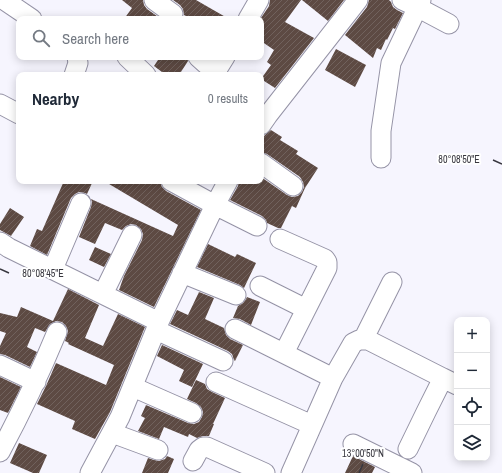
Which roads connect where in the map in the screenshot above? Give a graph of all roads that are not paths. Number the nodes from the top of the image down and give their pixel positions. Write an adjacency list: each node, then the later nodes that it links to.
1 (4, 0): 7 (street)
2 (154, 0): 6 (street)
3 (259, 0): 8 (street)
4 (358, 0): 20 (street)
5 (413, 2): 9 (street); 21 (street)
6 (175, 11)
7 (28, 16)
8 (250, 16)
9 (449, 24)
10 (78, 60): 14 (street)
11 (130, 60): 15 (street)
12 (201, 60): 16 (street)
13 (224, 60): 17 (street)
14 (75, 72)
15 (143, 72)
16 (215, 72)
17 (218, 72)
18 (0, 104): 19 (street)
19 (16, 112)
20 (264, 115)
21 (381, 158)
22 (264, 165): 25 (street)
23 (176, 184): 27 (street)
24 (226, 184): 27 (street)
25 (293, 186)
26 (81, 204): 32 (street)
27 (214, 205): 28 (street); 33 (street)
28 (257, 226)
29 (132, 235): 36 (street)
30 (280, 239): 38 (street)
31 (0, 242): 32 (street)
32 (53, 269): 36 (street)
33 (182, 273): 37 (street); 39 (street)
34 (392, 282): 42 (street)
35 (260, 286): 38 (street)
36 (103, 294): 39 (street)
37 (236, 295)
38 (306, 309): 43 (street)
39 (157, 326): 44 (street); 50 (street)
40 (235, 329): 43 (street)
41 (57, 332): 47 (street)
42 (363, 340): 46 (street); 49 (street)
43 (284, 353): 46 (street)
44 (223, 361)
45 (0, 365): 47 (street)
46 (333, 378): 52 (street)
47 (36, 382): 57 (street)
48 (216, 382): 52 (street)
49 (450, 382): 55 (street)
50 (133, 387): 51 (street); 53 (street)
51 (192, 413)
52 (312, 425): 62 (street)
53 (112, 433): 56 (street); 60 (street)
54 (353, 444): 59 (street)
55 (408, 449)
56 (158, 450)
57 (0, 452)
58 (193, 461): 61 (street)
59 (404, 471)
60 (90, 473)
61 (265, 473)
62 (291, 473)

